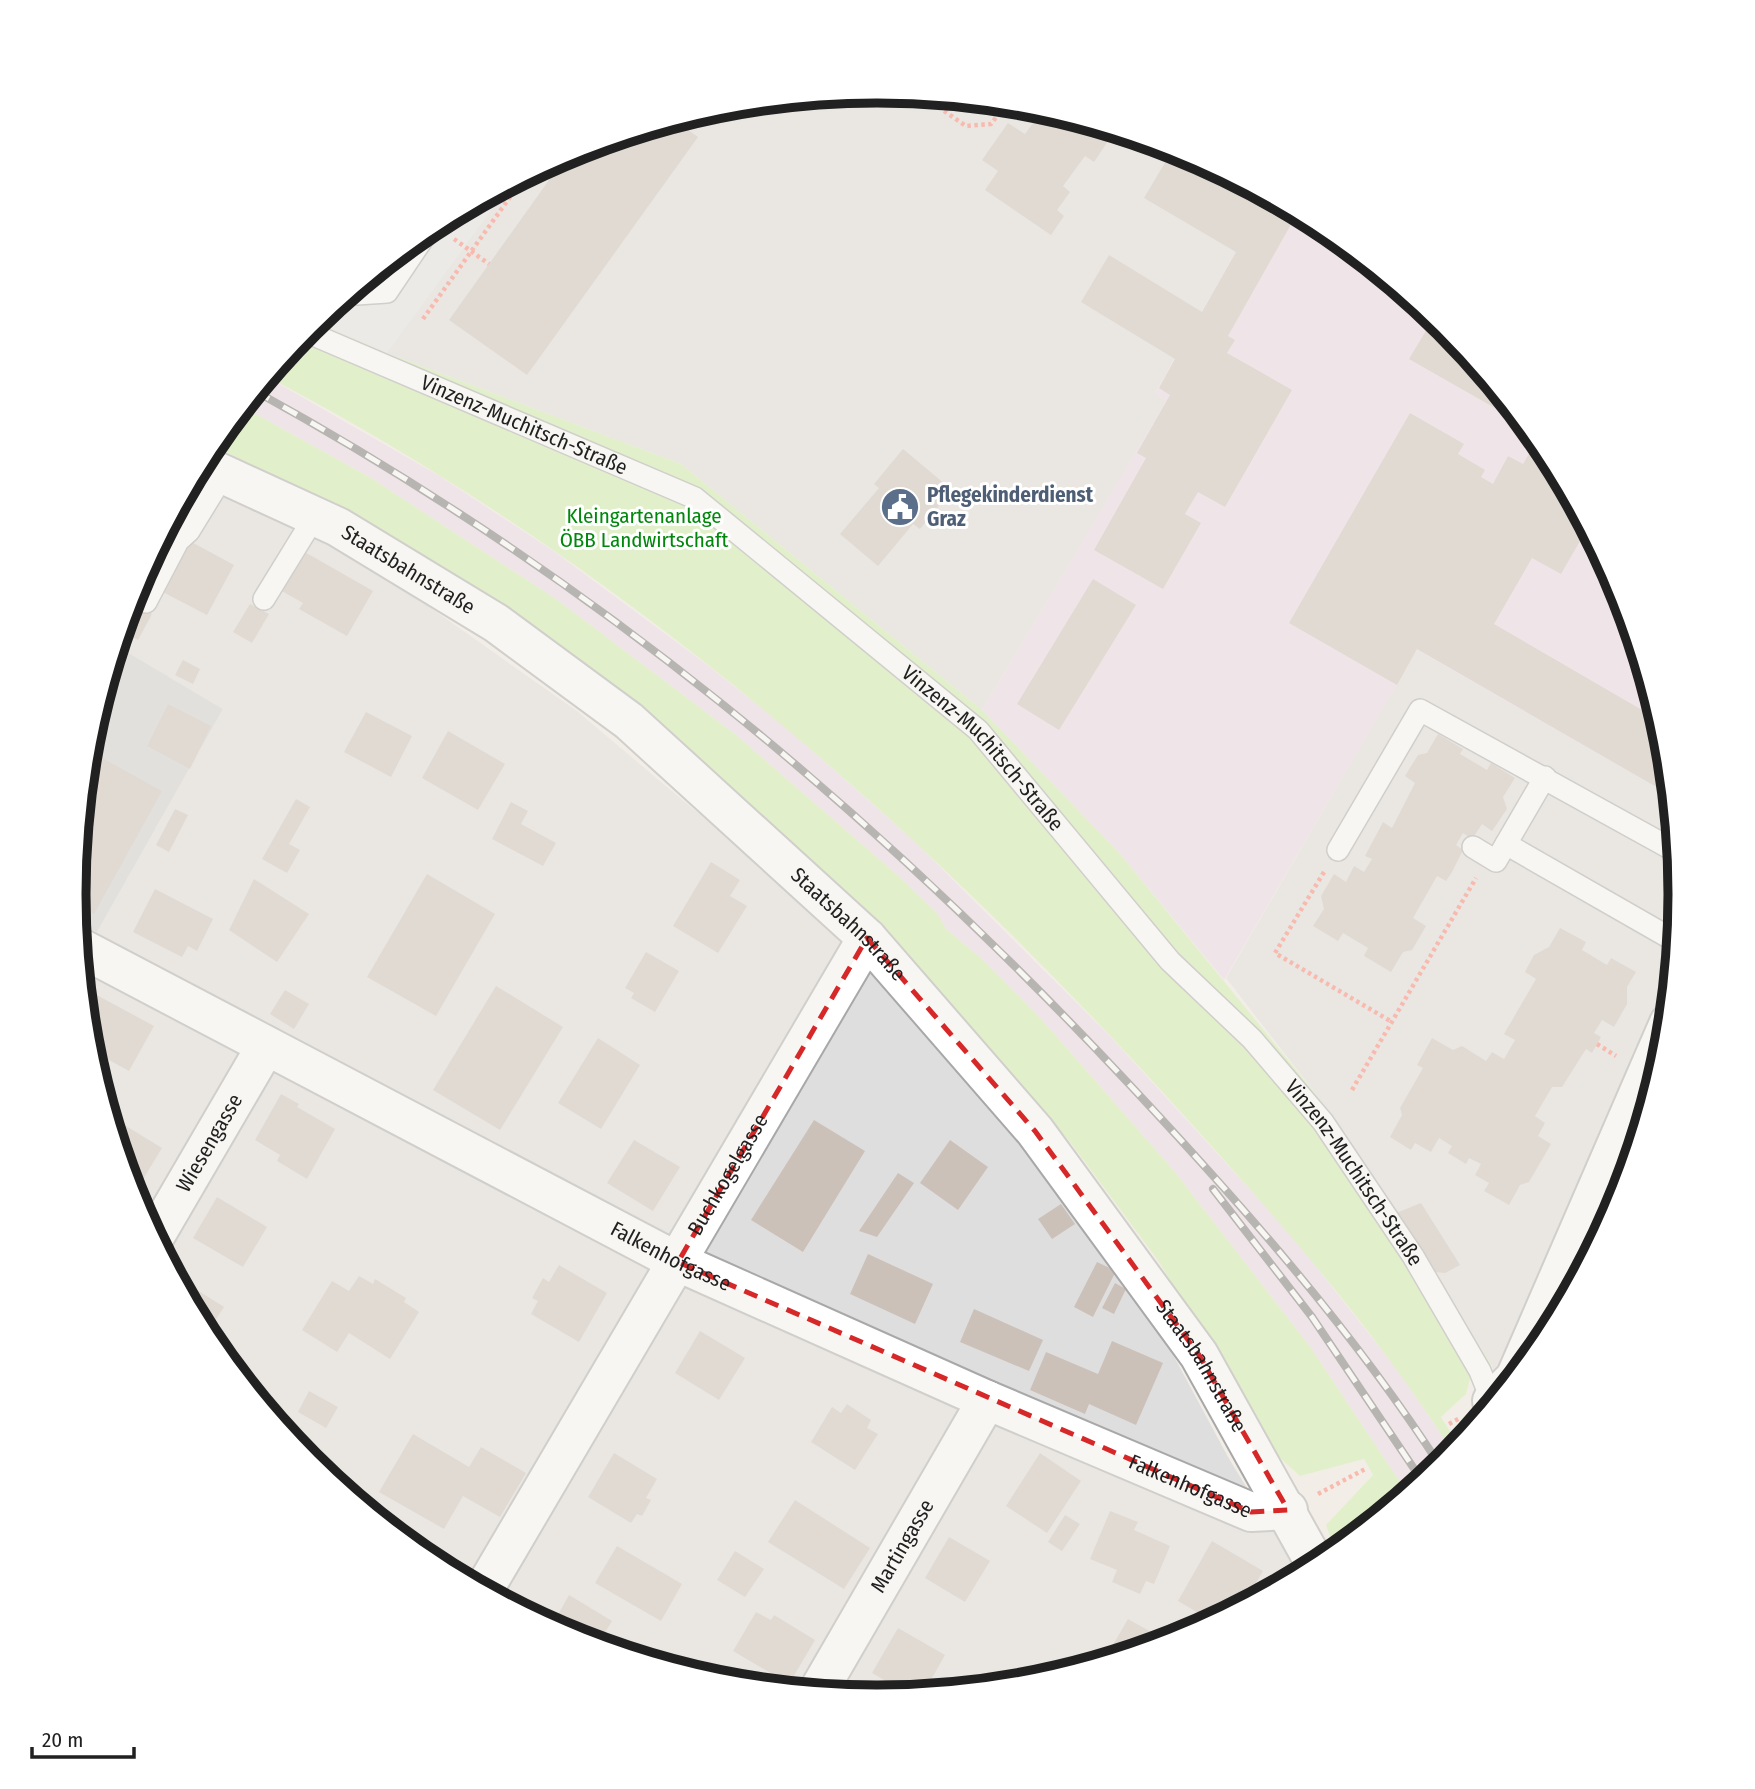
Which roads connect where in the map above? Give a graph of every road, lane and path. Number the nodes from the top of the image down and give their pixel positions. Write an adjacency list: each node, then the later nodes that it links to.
1 (935, 105): 2 (path)
2 (998, 113)
3 (515, 191): 6 (path)
4 (443, 233): 6 (path)
5 (425, 246): 8 (lane)
6 (472, 252): 7 (path); 9 (path)
7 (489, 264)
8 (362, 294)
9 (423, 319)
10 (317, 336): 29 (lane, Vinzenz-Muchitsch-Straße)
11 (213, 469): 12 (street, Staatsbahnstraße); 14 (lane)
12 (315, 516): 13 (lane); 19 (street, Staatsbahnstraße)
13 (264, 599)
14 (146, 602)
15 (1545, 778): 16 (lane); 17 (lane); 18 (lane)
16 (1668, 847)
17 (1489, 849): 20 (lane); 22 (path)
18 (1338, 850): 22 (path)
19 (867, 938): 27 (street, Buchkogelgasse); 32 (street, Staatsbahnstraße)
20 (1668, 938)
21 (88, 952): 23 (street, Falkenhofgasse)
22 (1392, 1022): 25 (path)
23 (266, 1046): 26 (street, Wiesengasse); 27 (street, Falkenhofgasse)
24 (1649, 1068): 28 (street)
25 (1352, 1090)
26 (160, 1228)
27 (678, 1262): 30 (street, Falkenhofgasse); 34 (street, Buchkogelgasse)
28 (1531, 1341)
29 (1488, 1392)
30 (987, 1400): 32 (street, Falkenhofgasse); 35 (street, Martingasse)
31 (1367, 1468): 32 (path)
32 (1288, 1510): 33 (street, Staatsbahnstraße)
33 (1312, 1556)
34 (488, 1583)
35 (822, 1685)

